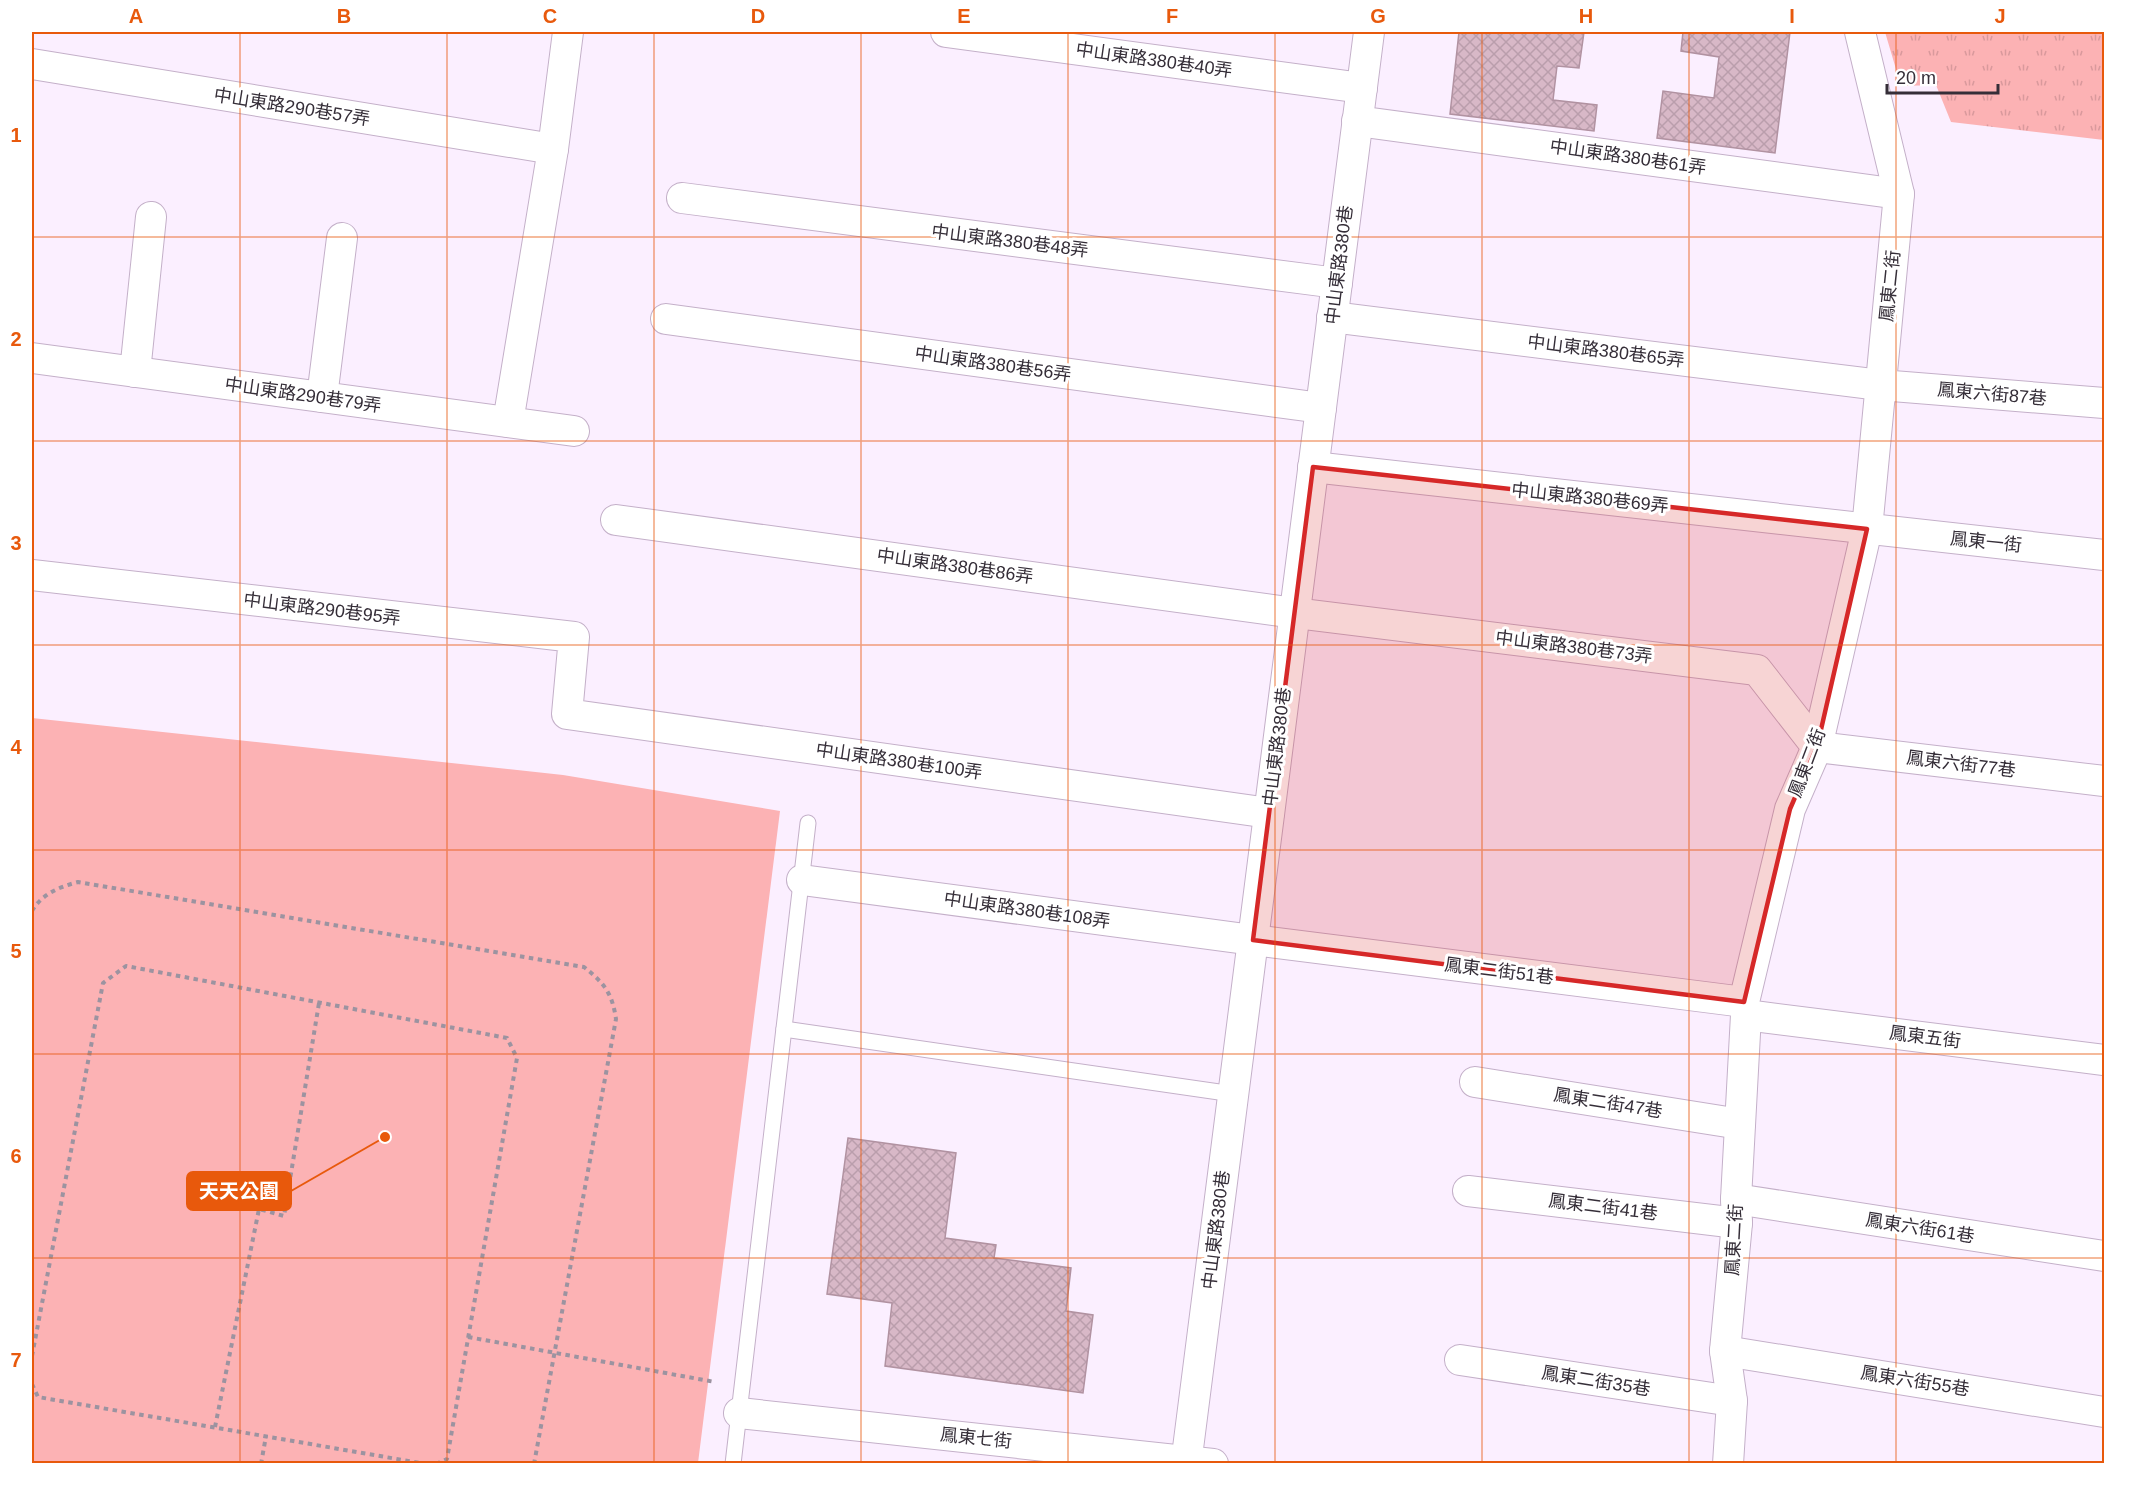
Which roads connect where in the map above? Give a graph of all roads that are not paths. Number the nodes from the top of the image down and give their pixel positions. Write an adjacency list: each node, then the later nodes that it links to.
1 (568, 32): 8 (street)
2 (946, 32): 6 (street, 中山東路380巷40弄)
3 (1369, 32): 6 (street, 中山東路380巷)
4 (1860, 32): 9 (street, 鳳東二街)
5 (32, 64): 8 (street, 中山東路290巷57弄)
6 (1362, 88): 7 (street, 中山東路380巷)
7 (1358, 120): 9 (street, 中山東路380巷61弄); 13 (street, 中山東路380巷)
8 (553, 150): 22 (street)
9 (1899, 194): 18 (street, 鳳東二街)
10 (682, 198): 13 (street, 中山東路380巷48弄)
11 (151, 217): 17 (street)
12 (342, 238): 19 (street)
13 (1337, 283): 14 (street, 中山東路380巷)
14 (1332, 317): 18 (street, 中山東路380巷65弄); 21 (street, 中山東路380巷)
15 (666, 319): 21 (street, 中山東路380巷56弄)
16 (32, 358): 17 (street, 中山東路290巷79弄)
17 (135, 372): 19 (street, 中山東路290巷79弄)
18 (1880, 385): 20 (street, 鳳東六街87巷); 26 (street, 鳳東二街)
19 (322, 397): 22 (street, 中山東路290巷79弄)
20 (2104, 403)
21 (1321, 408): 24 (street, 中山東路380巷)
22 (508, 422): 23 (street, 中山東路290巷79弄)
23 (574, 431)
24 (1313, 467): 26 (street, 中山東路380巷69弄); 29 (street, 中山東路380巷)
25 (616, 520): 29 (street, 中山東路380巷86弄)
26 (1867, 529): 27 (street, 鳳東一街); 31 (street, 鳳東二街)
27 (2104, 555)
28 (32, 575): 30 (street, 中山東路290巷95弄)
29 (1294, 613): 31 (street, 中山東路380巷73弄); 33 (street, 中山東路380巷)
30 (570, 676): 33 (street, 中山東路380巷100弄)
31 (1817, 747): 32 (street, 鳳東六街77巷); 37 (street, 鳳東二街)
32 (2104, 781)
33 (1269, 813): 36 (street, 中山東路380巷)
34 (808, 823): 35 (lane)
35 (802, 880): 36 (street, 中山東路380巷108弄); 38 (lane)
36 (1253, 940): 37 (street, 鳳東二街51巷); 41 (street, 中山東路380巷)
37 (1745, 1009): 39 (street, 鳳東五街); 42 (street, 鳳東二街)
38 (784, 1029): 41 (lane); 48 (lane)
39 (2104, 1060)
40 (1475, 1082): 42 (street, 鳳東二街47巷)
41 (1233, 1094): 51 (street, 中山東路380巷)
42 (1740, 1124): 44 (street, 鳳東二街)
43 (1468, 1191): 44 (street, 鳳東二街41巷)
44 (1737, 1211): 45 (street, 鳳東六街61巷); 46 (street, 鳳東二街)
45 (2104, 1256)
46 (1725, 1351): 49 (street, 鳳東二街); 50 (street, 鳳東六街55巷)
47 (1460, 1360): 49 (street, 鳳東二街35巷)
48 (740, 1400): 51 (street, 鳳東七街); 52 (lane)
49 (1732, 1401): 53 (street, 鳳東二街)
50 (2104, 1412)
51 (1195, 1463)
52 (733, 1464)
53 (1728, 1464)

